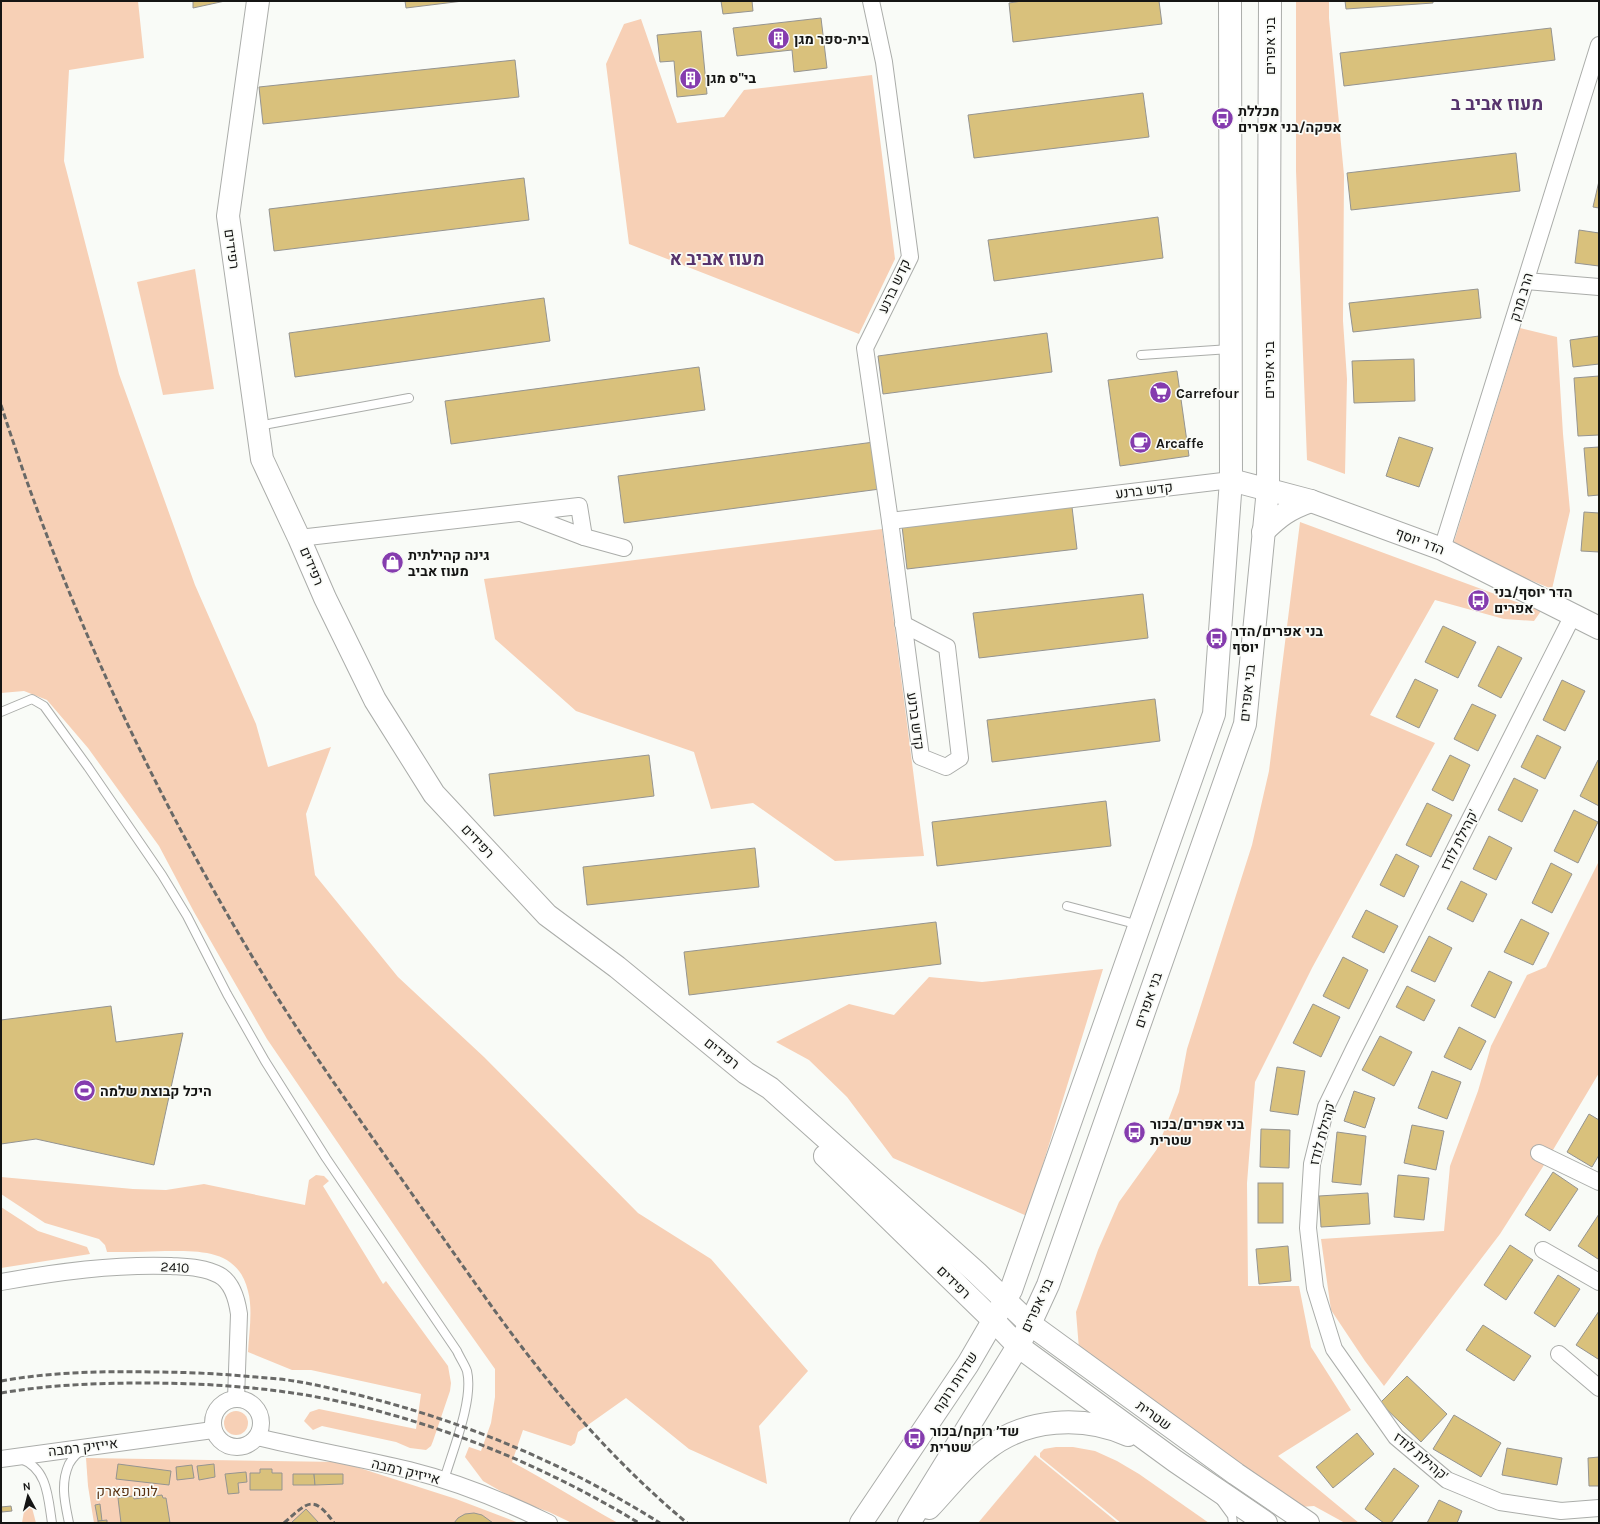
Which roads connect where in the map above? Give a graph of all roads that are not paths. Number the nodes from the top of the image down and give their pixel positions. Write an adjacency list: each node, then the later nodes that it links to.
1 (258, 1): 11 (main road, רפידים)
2 (871, 1): 16 (street, קדש ברנע)
3 (1230, 1): 8 (main road)
4 (1270, 1): 13 (main road, בני אפרים)
5 (1599, 44): 6 (street, הרב מרק)
6 (1526, 281): 7 (street); 21 (street, הרב מרק)
7 (1599, 287)
8 (1231, 348): 9 (lane); 12 (main road)
9 (1141, 355)
10 (409, 398): 11 (lane)
11 (257, 426): 18 (main road, רפידים)
12 (1232, 480): 13 (main road, הדר יוסף); 16 (street, קדש ברנע); 27 (main road)
13 (1268, 489): 14 (main road, הדר יוסף); 17 (main road, בני אפרים)
14 (1312, 501): 17 (main road); 21 (main road, הדר יוסף)
15 (521, 513): 18 (street, רפידים); 19 (street, רפידים); 19 (street, רפידים)
16 (890, 521): 23 (street, קדש ברנע)
17 (1263, 532): 36 (main road, בני אפרים)
18 (299, 538): 28 (main road, רפידים)
19 (584, 538): 20 (street, רפידים)
20 (624, 548)
21 (1442, 549): 22 (main road, הדר יוסף)
22 (1573, 615): 24 (main road, הדר יוסף); 48 (street, קהילת לודז')
23 (903, 624): 23 (street, קדש ברנע)
24 (1599, 628)
25 (1, 712): 46 (lane)
26 (1067, 906): 27 (lane)
27 (1140, 925): 34 (main road)
28 (746, 1073): 34 (main road, רפידים); 35 (main road, רפידים)
29 (1539, 1152): 30 (street)
30 (1599, 1182)
31 (1544, 1250): 33 (street)
32 (1, 1282): 40 (street, 2410)
33 (1599, 1282)
34 (1005, 1301): 35 (main road); 36 (main road, שטרית)
35 (993, 1320): 37 (main road, שטרית); 52 (main road, שדרות רוקח)
36 (1030, 1324): 37 (main road, בני אפרים); 57 (main road, שטרית)
37 (1018, 1346): 45 (main road, שטרית); 53 (main road)
38 (1559, 1354): 39 (street)
39 (1599, 1388)
40 (236, 1399): 41 (street); 42 (street)
41 (213, 1430): 42 (street); 43 (street, אייזיק רמבה)
42 (257, 1437): 46 (street, אייזיק רמבה)
43 (94, 1446): 44 (street, אייזיק רמבה); 50 (lane)
44 (7, 1458): 49 (lane)
45 (1175, 1461): 47 (main road, שטרית); 54 (main road)
46 (444, 1480): 51 (street, אייזיק רמבה)
47 (1210, 1485): 55 (lane); 56 (main road, שטרית)
48 (1599, 1508)
49 (52, 1523)
50 (69, 1523)
51 (549, 1523)
52 (861, 1523)
53 (909, 1523)
54 (915, 1523)
55 (1233, 1523)
56 (1266, 1523)
57 (1308, 1523)

